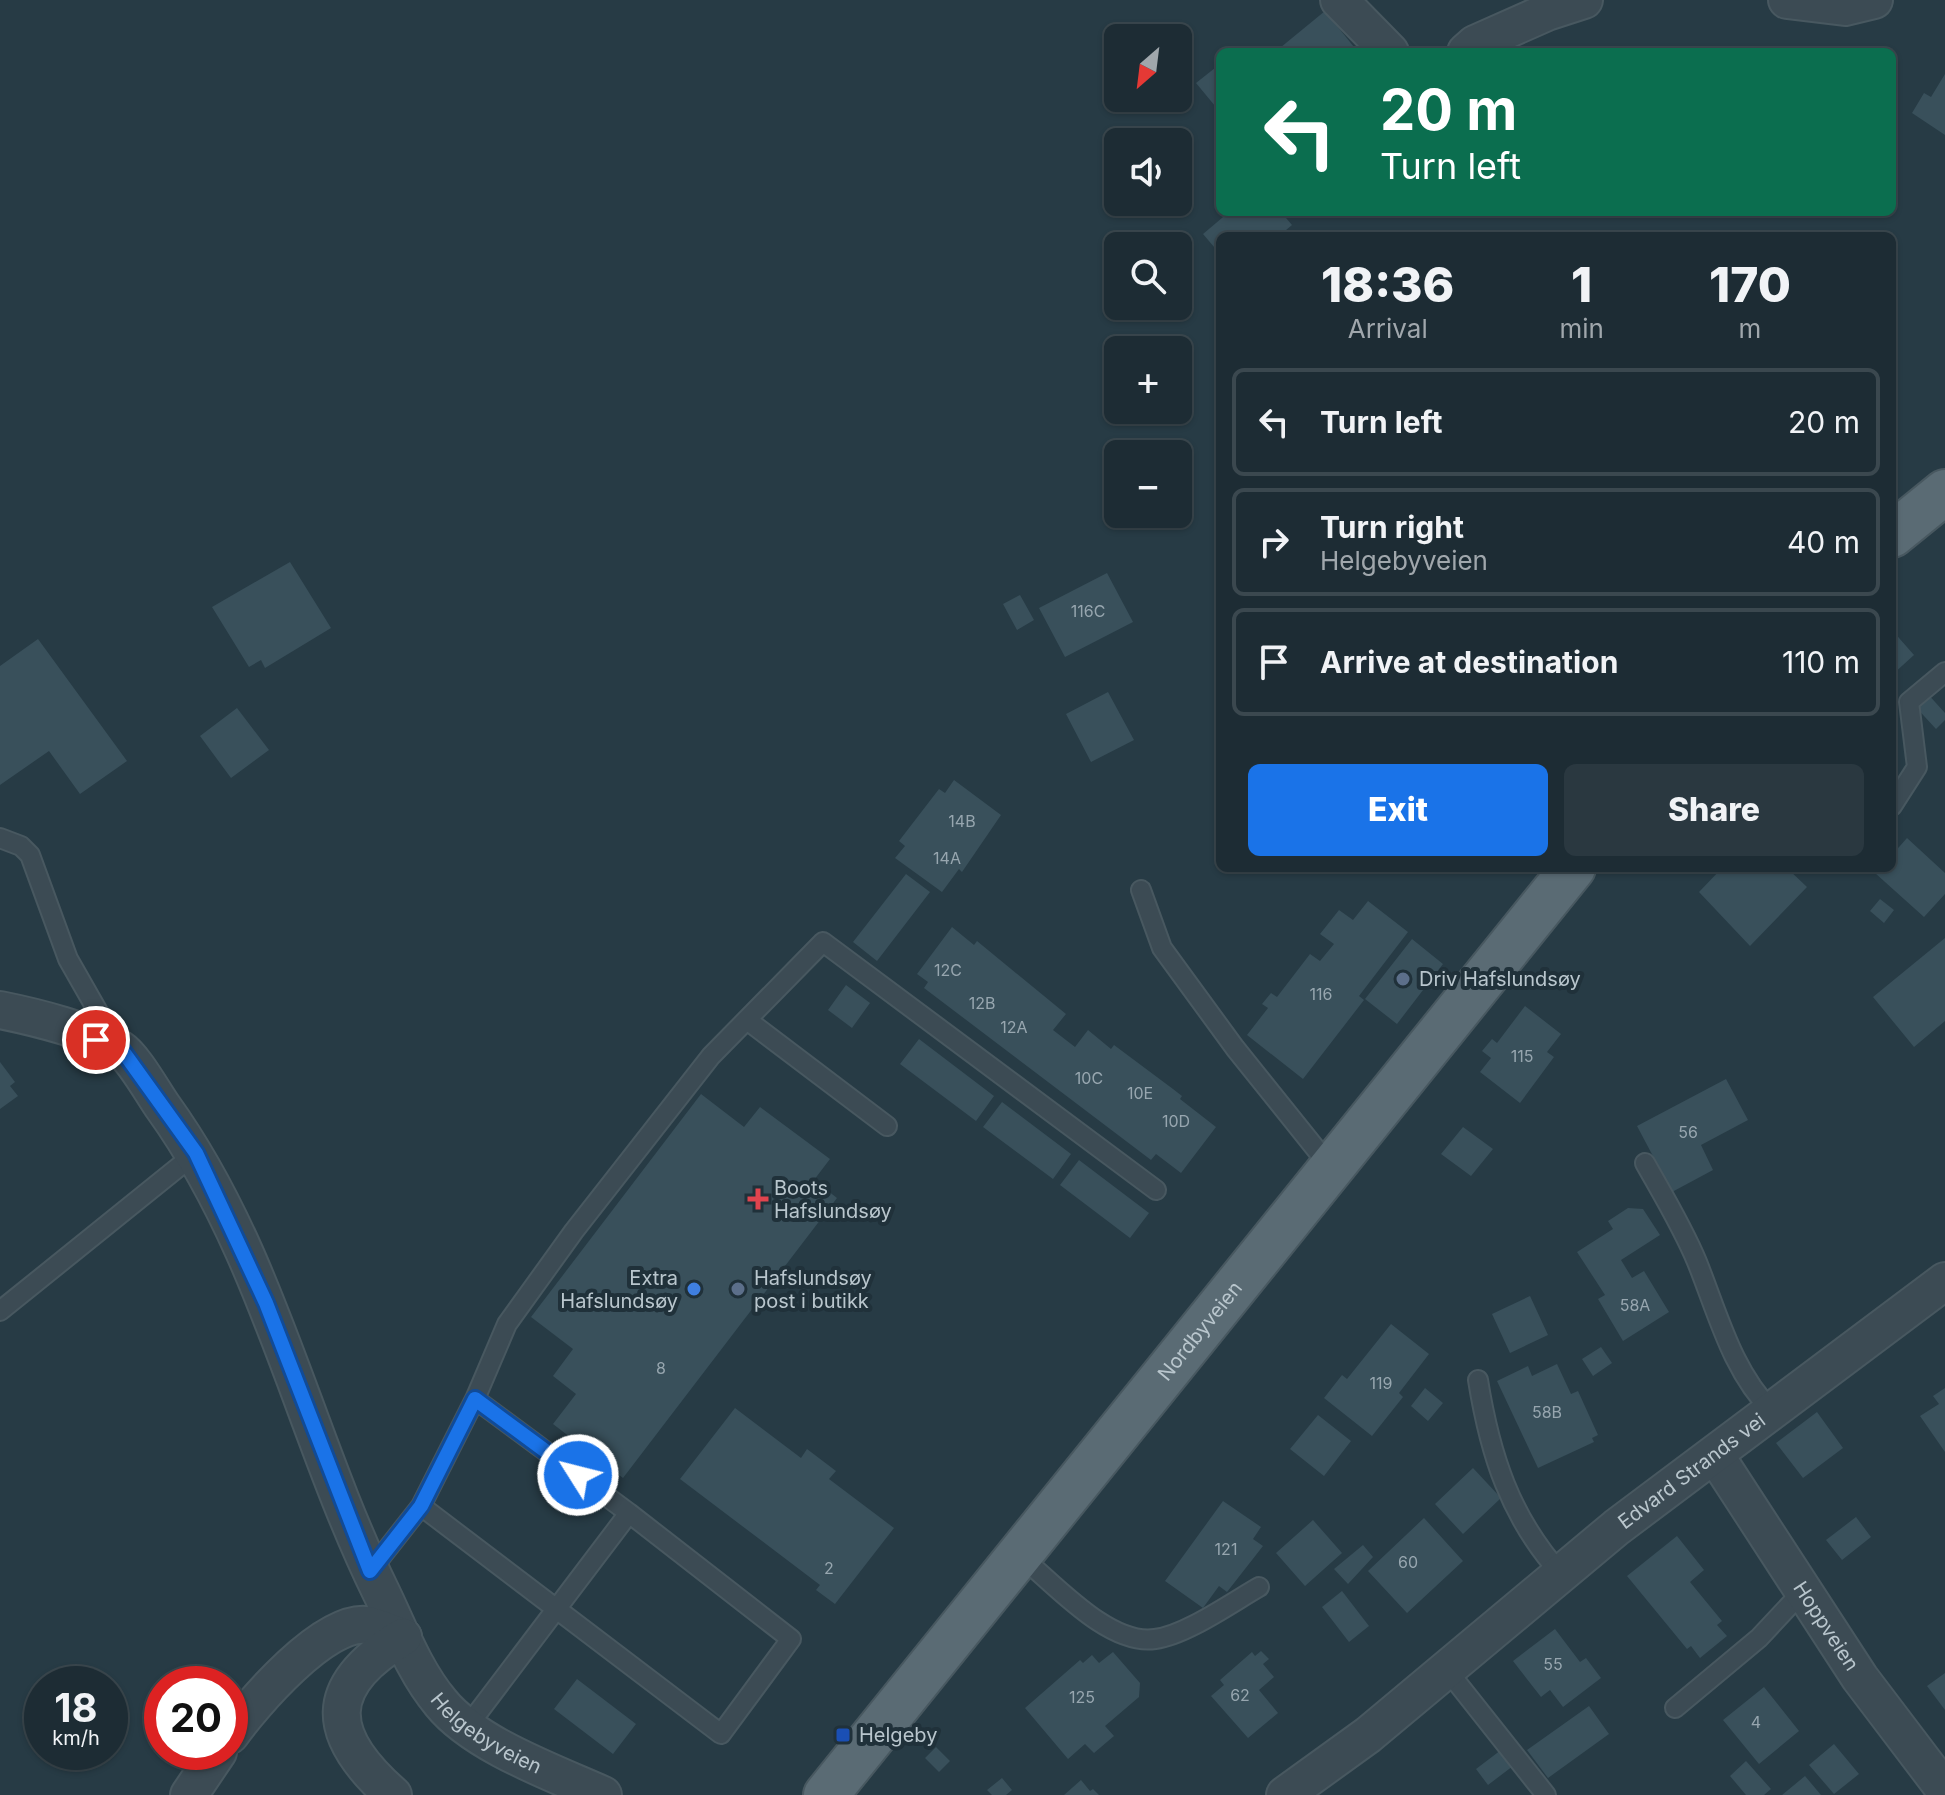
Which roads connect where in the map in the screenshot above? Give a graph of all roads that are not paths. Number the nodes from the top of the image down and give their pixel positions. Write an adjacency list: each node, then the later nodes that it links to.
1 (1339, 0): 5 (street)
2 (1584, 0): 6 (street)
3 (1787, 0): 4 (street)
4 (1874, 0)
5 (1386, 48)
6 (1470, 48)
7 (1945, 492): 8 (main road)
8 (1896, 532)
9 (1945, 672): 10 (lane)
10 (1896, 800)
11 (0, 838): 16 (lane)
12 (1570, 872): 20 (main road, Nordbyveien)
13 (1141, 890): 20 (lane)
14 (0, 1010): 16 (street)
15 (747, 1020): 17 (lane); 21 (lane); 25 (lane)
16 (122, 1050): 18 (street, Helgebyveien)
17 (887, 1126)
18 (196, 1153): 23 (lane); 31 (street, Helgebyveien)
19 (1645, 1163): 26 (lane)
20 (1332, 1169): 30 (main road, Nordbyveien)
21 (1156, 1190)
22 (1945, 1281): 26 (street, Edvard Strands vei)
23 (0, 1311)
24 (1478, 1380): 32 (lane)
25 (475, 1399): 28 (lane); 29 (lane)
26 (1772, 1411): 27 (street, Edvard Strands vei)
27 (1715, 1455): 32 (street, Edvard Strands vei); 34 (street, Hoppveien)
28 (421, 1506): 31 (lane); 35 (lane)
29 (629, 1513): 35 (lane); 35 (lane)
30 (1018, 1554): 33 (lane); 46 (main road, Nordbyveien)
31 (370, 1571): 36 (street, Helgebyveien)
32 (1561, 1574): 37 (street, Edvard Strands vei)
33 (1259, 1587)
34 (1802, 1592): 38 (lane); 42 (street, Hoppveien)
35 (556, 1609): 40 (lane)
36 (403, 1637): 39 (street); 40 (street, Helgebyveien); 44 (street)
37 (1447, 1670): 47 (street, Edvard Strands vei); 48 (lane)
38 (1675, 1708)
39 (248, 1712)
40 (467, 1727): 45 (street, Helgebyveien)
41 (206, 1770): 43 (street)
42 (1945, 1790)
43 (189, 1795)
44 (393, 1795)
45 (603, 1795)
46 (826, 1795)
47 (1285, 1795)
48 (1546, 1795)

